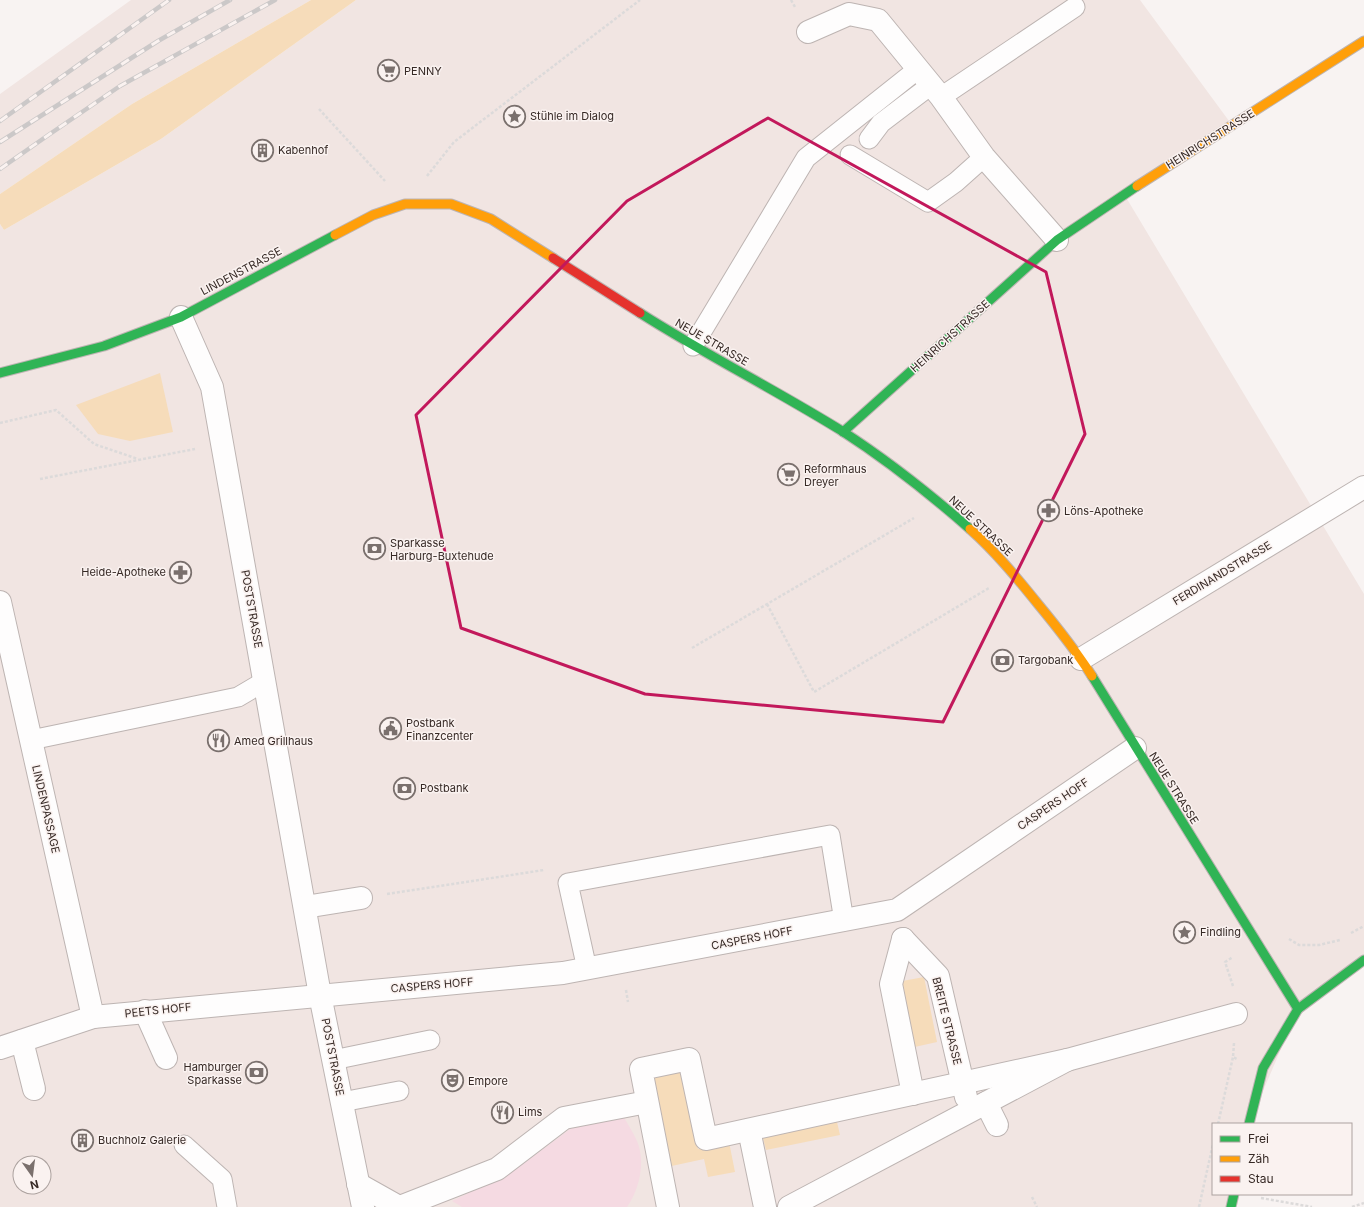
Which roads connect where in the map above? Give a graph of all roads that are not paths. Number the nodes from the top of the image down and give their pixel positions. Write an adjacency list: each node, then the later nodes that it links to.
1 (1075, 7): 4 (lane)
2 (808, 32): 4 (street)
3 (1364, 41): 9 (street, HEINRICHSTRASSE)
4 (930, 84): 5 (lane); 7 (street); 11 (lane)
5 (869, 139)
6 (850, 155): 7 (lane)
7 (984, 158): 9 (street)
8 (491, 219): 10 (street, LINDENSTRASSE); 11 (street, NEUE STRASSE)
9 (1057, 240): 13 (street, HEINRICHSTRASSE)
10 (181, 317): 12 (street, LINDENSTRASSE); 17 (street, POSTSTRASSE)
11 (693, 346): 13 (street, NEUE STRASSE)
12 (0, 373)
13 (843, 432): 16 (street, NEUE STRASSE)
14 (1364, 488): 16 (street, FERDINANDSTRASSE)
15 (0, 602): 18 (street, LINDENPASSAGE)
16 (1081, 659): 19 (street, NEUE STRASSE)
17 (265, 681): 18 (lane); 21 (street, POSTSTRASSE)
18 (31, 740): 29 (street, LINDENPASSAGE)
19 (1135, 748): 22 (street, CASPERS HOFF); 26 (street, NEUE STRASSE)
20 (361, 898): 21 (street)
21 (305, 907): 25 (street, POSTSTRASSE)
22 (844, 921): 24 (street, CASPERS HOFF); 24 (lane)
23 (1364, 960): 26 (street)
24 (587, 969): 25 (street, CASPERS HOFF)
25 (320, 995): 27 (street, PEETS HOFF); 34 (street, POSTSTRASSE)
26 (1298, 1009): 43 (street)
27 (145, 1011): 29 (street, PEETS HOFF); 33 (street)
28 (1236, 1014): 35 (street)
29 (93, 1017): 31 (street, PEETS HOFF)
30 (430, 1040): 34 (lane)
31 (22, 1041): 32 (street, PEETS HOFF); 37 (street)
32 (0, 1048)
33 (166, 1058)
34 (333, 1060): 40 (street, POSTSTRASSE)
35 (1067, 1060): 36 (street); 42 (street)
36 (962, 1083): 39 (street); 39 (street, BREITE STRASSE); 42 (street, BREITE STRASSE)
37 (34, 1089)
38 (399, 1092): 40 (lane)
39 (913, 1094): 45 (street)
40 (342, 1102): 47 (street, POSTSTRASSE)
41 (647, 1102): 45 (street); 51 (street); 52 (street)
42 (978, 1107): 44 (street, BREITE STRASSE); 54 (street)
43 (1249, 1123)
44 (997, 1125)
45 (748, 1130): 53 (street)
46 (184, 1145): 49 (lane)
47 (358, 1184): 50 (street, POSTSTRASSE); 51 (street)
48 (1234, 1195): 55 (street)
49 (227, 1207)
50 (363, 1207)
51 (400, 1207)
52 (668, 1207)
53 (765, 1207)
54 (790, 1207)
55 (1231, 1207)

